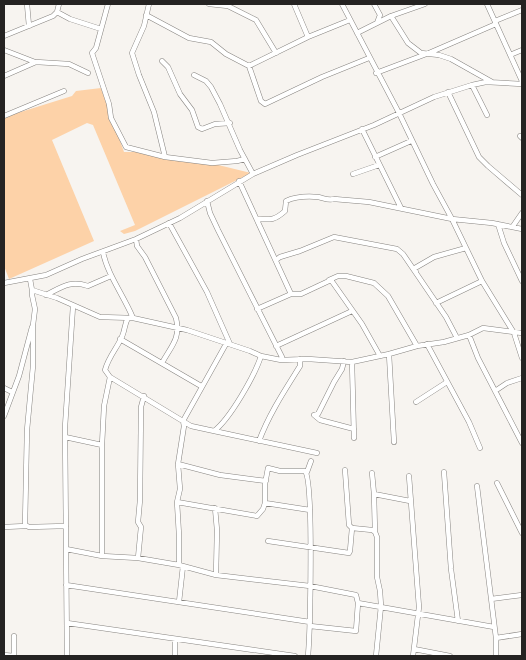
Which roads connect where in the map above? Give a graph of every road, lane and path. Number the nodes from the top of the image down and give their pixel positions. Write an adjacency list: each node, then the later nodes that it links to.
1 (27, 4): 19 (street)
2 (59, 4): 13 (street)
3 (108, 4): 20 (street)
4 (149, 4): 14 (street)
5 (209, 4): 26 (street)
6 (294, 4): 23 (street)
7 (342, 4): 16 (street)
8 (374, 4): 18 (street)
9 (425, 4): 11 (street)
10 (487, 4): 17 (street)
11 (415, 5): 15 (street)
12 (522, 10): 17 (street)
13 (57, 12): 19 (street); 20 (street)
14 (146, 15): 32 (street); 50 (street)
15 (391, 16): 18 (street); 27 (street)
16 (350, 20): 21 (street); 23 (street)
17 (495, 23): 27 (street); 28 (street)
18 (377, 24): 21 (street)
19 (29, 26): 22 (street)
20 (101, 29): 50 (street)
21 (358, 32): 29 (street)
22 (4, 36)
23 (308, 37): 26 (street)
24 (4, 50): 31 (street)
25 (522, 50): 28 (street)
26 (276, 53): 32 (street)
27 (429, 53): 34 (street); 37 (street)
28 (510, 55): 40 (street)
29 (369, 58): 32 (street); 34 (street)
30 (162, 61): 47 (street)
31 (36, 62): 33 (street); 36 (street)
32 (249, 66)
33 (88, 73)
34 (376, 73): 44 (street)
35 (194, 75): 47 (street)
36 (4, 76)
37 (483, 76): 38 (street); 39 (street)
38 (486, 82): 39 (street); 41 (street)
39 (494, 83): 40 (street)
40 (522, 83)
41 (472, 85): 43 (street); 45 (street)
42 (64, 91): 46 (street)
43 (448, 92): 44 (street); 57 (street)
44 (398, 113): 48 (street); 49 (street)
45 (487, 115)
46 (4, 116)
47 (230, 124): 52 (street)
48 (362, 129): 51 (street); 54 (street)
49 (411, 141): 51 (street); 62 (street)
50 (165, 157): 52 (street)
51 (375, 157): 53 (street)
52 (245, 159): 54 (street)
53 (379, 164): 55 (street); 59 (street)
54 (253, 174): 56 (street)
55 (353, 174)
56 (239, 181): 58 (street); 61 (street)
57 (522, 195)
58 (207, 201): 63 (street); 83 (street)
59 (401, 208): 61 (street); 62 (street)
60 (522, 213): 65 (street)
61 (258, 219): 70 (street)
62 (452, 219): 64 (street); 68 (street)
63 (169, 223): 67 (street); 93 (street)
64 (498, 224): 65 (street); 76 (street)
65 (513, 226): 66 (street)
66 (522, 229)
67 (136, 240): 69 (street); 87 (street)
68 (466, 248): 71 (street); 75 (street)
69 (103, 252): 72 (street); 73 (street)
70 (276, 260): 71 (street); 79 (street)
71 (416, 274): 81 (street)
72 (112, 276): 80 (street); 85 (street)
73 (30, 280): 77 (street); 78 (street)
74 (327, 281): 79 (street); 84 (street); 96 (street)
75 (482, 281): 81 (street); 88 (street)
76 (522, 281)
77 (4, 283)
78 (32, 290): 80 (street); 86 (street)
79 (291, 294): 83 (street)
80 (46, 295): 82 (street)
81 (436, 302): 92 (street)
82 (73, 306): 85 (street); 119 (street)
83 (257, 309): 95 (street)
84 (352, 311): 95 (street); 99 (street)
85 (130, 318): 87 (street); 91 (street)
86 (33, 325): 112 (street); 143 (street)
87 (178, 329): 93 (street); 105 (street)
88 (514, 333): 89 (street); 90 (street); 100 (street)
89 (522, 333)
90 (468, 335): 92 (street); 111 (street)
91 (120, 338): 105 (street); 106 (street)
92 (457, 338): 94 (street)
93 (228, 344): 98 (street); 109 (street)
94 (427, 344): 96 (street); 108 (street)
95 (276, 346): 102 (street)
96 (417, 346): 97 (street)
97 (389, 354): 99 (street); 122 (street)
98 (261, 356): 102 (street); 118 (street)
99 (380, 356): 104 (street)
100 (522, 358)
101 (300, 359): 102 (street); 103 (street); 121 (street)
102 (281, 360)
103 (344, 362): 104 (street); 117 (street)
104 (352, 362): 117 (street)
105 (162, 363): 109 (street)
106 (110, 377): 113 (street); 124 (street)
107 (522, 378): 111 (street)
108 (447, 382): 114 (street); 125 (street)
109 (201, 386): 116 (street)
110 (4, 388): 112 (street)
111 (495, 391): 123 (street)
112 (12, 392): 115 (street)
113 (144, 396): 116 (street); 153 (street)
114 (416, 402)
115 (4, 416)
116 (183, 421): 118 (street); 128 (street)
117 (354, 429): 120 (street)
118 (214, 432): 121 (street)
119 (65, 437): 124 (street); 144 (street)
120 (354, 438)
121 (259, 441): 126 (street)
122 (394, 442)
123 (522, 443)
124 (102, 445): 152 (street)
125 (480, 448)
126 (317, 453)
127 (311, 461): 130 (street)
128 (178, 464): 134 (street); 139 (street)
129 (345, 470): 146 (street)
130 (307, 472): 134 (street); 142 (street)
131 (372, 472): 137 (street)
132 (444, 472): 164 (street)
133 (409, 476): 138 (street)
134 (266, 481): 140 (street)
135 (497, 483): 148 (street)
136 (477, 486): 159 (street)
137 (374, 494): 138 (street); 147 (street)
138 (410, 501): 163 (street)
139 (177, 502): 141 (street); 154 (street)
140 (265, 503): 141 (street); 142 (street)
141 (215, 508): 155 (street)
142 (310, 510): 150 (street)
143 (26, 526): 144 (street); 145 (street)
144 (66, 526): 151 (street)
145 (4, 527)
146 (352, 528): 147 (street); 150 (street)
147 (375, 532): 162 (street)
148 (522, 533)
149 (268, 541): 150 (street)
150 (310, 547): 157 (street)
151 (66, 549): 152 (street); 156 (street)
152 (102, 556): 153 (street)
153 (138, 558): 154 (street)
154 (181, 566): 155 (street); 160 (street)
155 (216, 575): 157 (street)
156 (66, 585): 160 (street); 165 (street)
157 (310, 586): 161 (street); 166 (street)
158 (522, 595): 159 (street)
159 (491, 599): 167 (street)
160 (179, 602): 166 (street)
161 (358, 603): 162 (street); 166 (street)
162 (381, 606): 163 (street); 179 (street)
163 (418, 614): 164 (street); 172 (street)
164 (458, 621): 167 (street)
165 (67, 624): 171 (street); 175 (street)
166 (310, 624): 178 (street)
167 (494, 627): 170 (street)
168 (522, 634): 170 (street)
169 (14, 636): 174 (street)
170 (496, 638): 182 (street)
171 (175, 640): 176 (street); 177 (street)
172 (414, 649): 180 (street); 181 (street)
173 (4, 655): 174 (street)
174 (14, 656)
175 (67, 656)
176 (175, 656)
177 (295, 656)
178 (308, 656)
179 (376, 656)
180 (412, 656)
181 (450, 656)
182 (496, 656)

